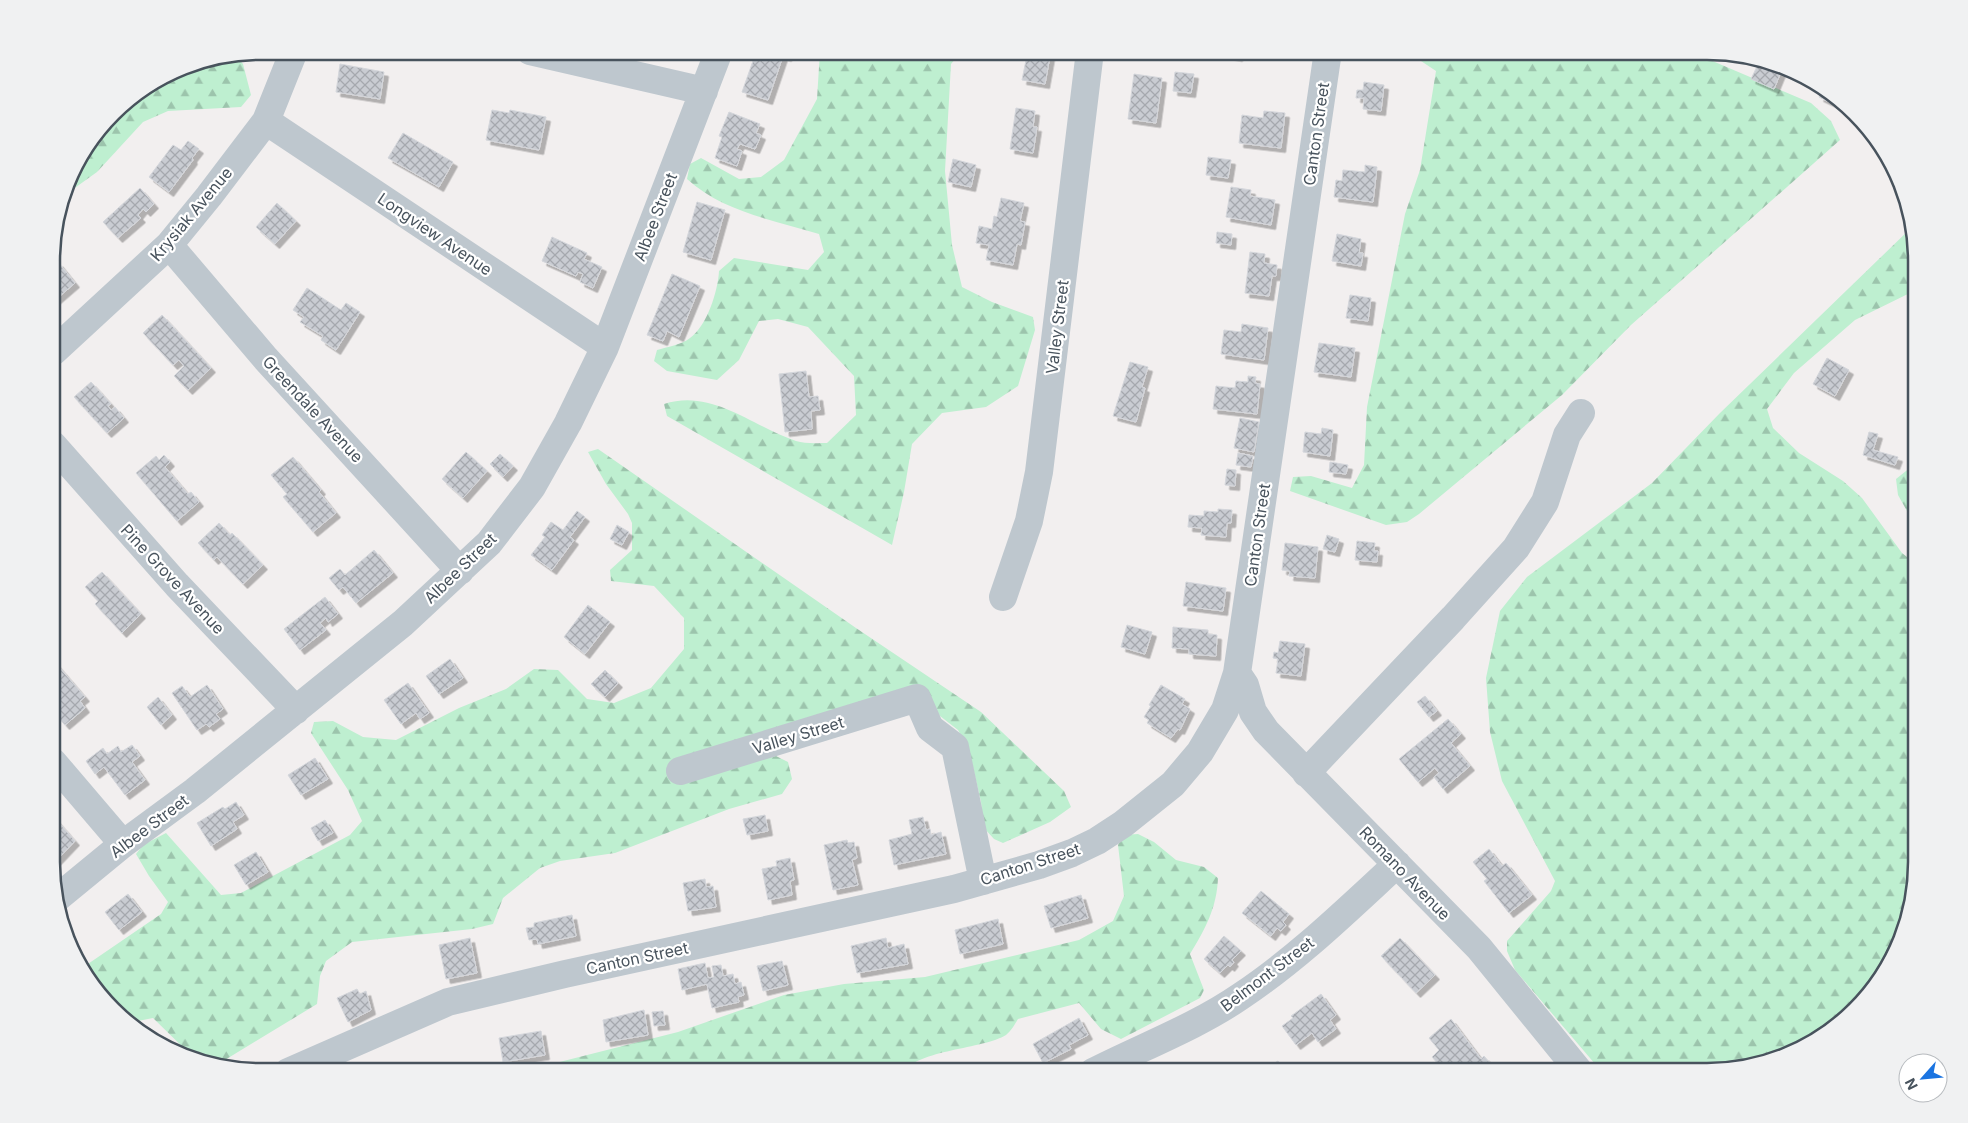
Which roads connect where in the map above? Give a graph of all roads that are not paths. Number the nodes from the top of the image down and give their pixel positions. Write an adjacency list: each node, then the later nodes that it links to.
1 (290, 60): 7 (street, Krysiak Avenue)
2 (569, 60): 6 (street)
3 (716, 60): 6 (street, Albee Street)
4 (1089, 60): 14 (street, Valley Street)
5 (1327, 60): 15 (street, Canton Street)
6 (704, 91): 10 (street, Albee Street)
7 (266, 121): 8 (street, Krysiak Avenue); 10 (street, Longview Avenue)
8 (169, 245): 9 (street, Krysiak Avenue); 13 (street, Greendale Avenue)
9 (60, 346)
10 (604, 347): 13 (street, Albee Street)
11 (1581, 413): 19 (street)
12 (60, 454): 16 (street, Pine Grove Avenue)
13 (460, 571): 16 (street, Albee Street)
14 (1002, 597)
15 (1237, 673): 19 (street, Romano Avenue); 22 (street, Canton Street)
16 (296, 710): 20 (street, Albee Street)
17 (60, 770): 20 (street)
18 (680, 771): 22 (street, Valley Street)
19 (1306, 773): 21 (street, Romano Avenue)
20 (123, 844): 23 (street, Albee Street)
21 (1397, 864): 25 (street, Belmont Street); 26 (street, Romano Avenue)
22 (983, 881): 24 (street, Canton Street)
23 (63, 893)
24 (309, 1063)
25 (1118, 1063)
26 (1571, 1063)

